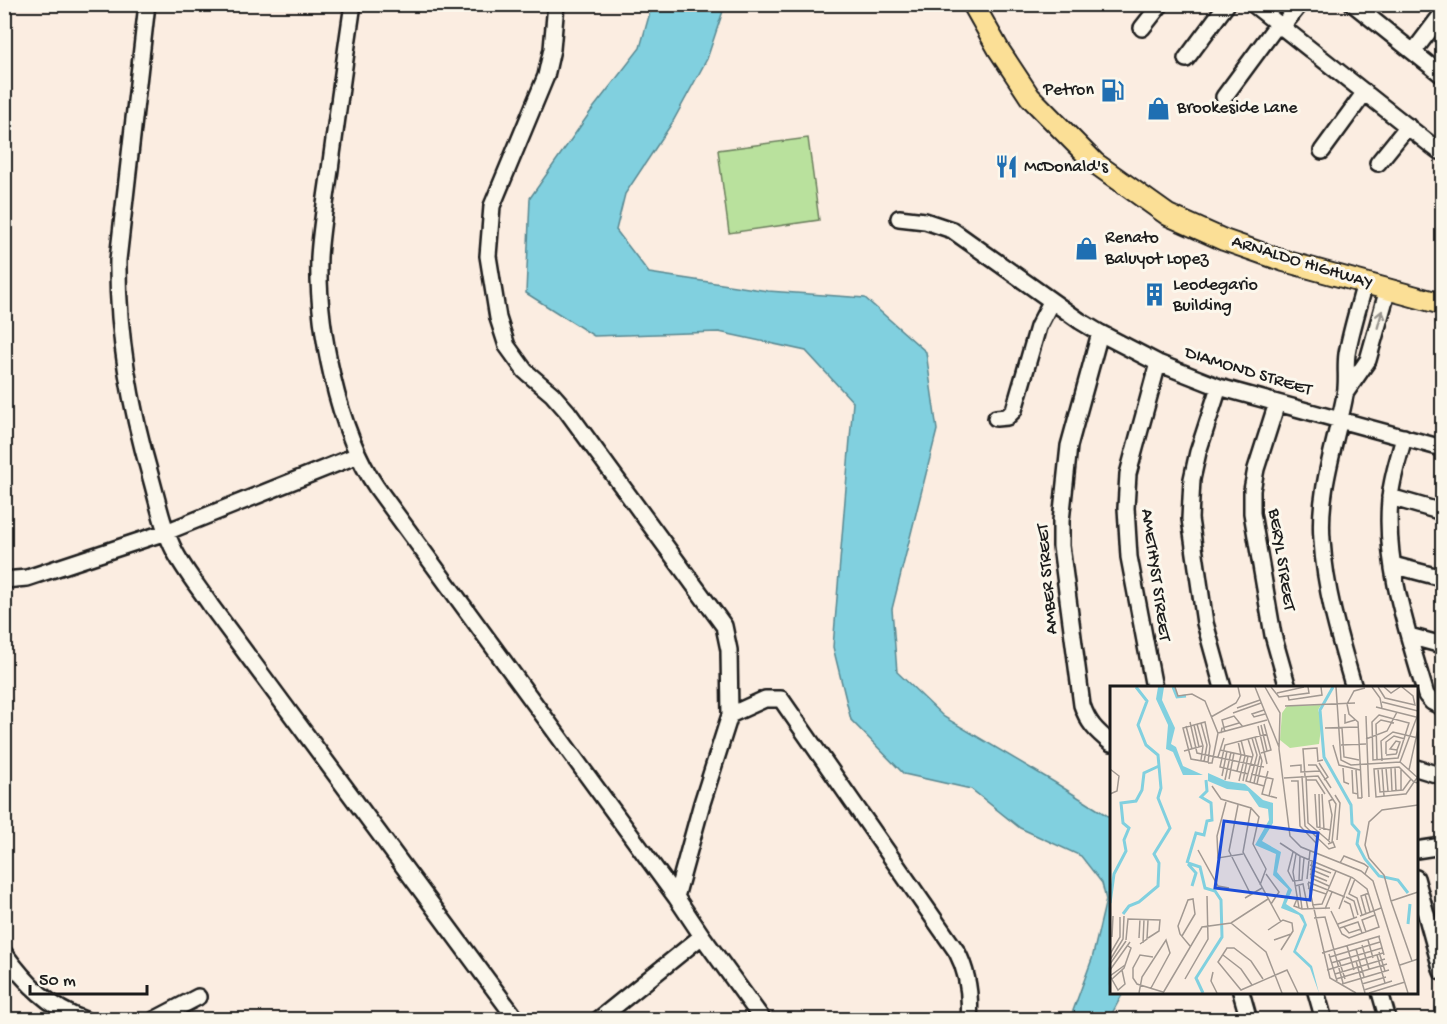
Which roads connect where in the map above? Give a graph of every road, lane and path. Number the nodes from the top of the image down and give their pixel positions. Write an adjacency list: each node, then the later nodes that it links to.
1 (147, 4): 39 (street)
2 (352, 4): 36 (street)
3 (556, 4): 50 (street)
4 (973, 4): 23 (main road, ARNALDO HIGHWAY)
5 (1161, 4): 12 (street)
6 (1227, 4): 14 (street)
7 (1253, 4): 11 (street)
8 (1300, 4): 11 (street)
9 (1353, 4): 13 (street)
10 (1443, 14): 13 (street)
11 (1279, 27): 16 (street); 17 (street)
12 (1142, 28)
13 (1414, 51): 15 (street)
14 (1186, 59)
15 (1443, 75)
16 (1365, 92): 18 (street); 20 (street)
17 (1224, 98)
18 (1408, 126): 19 (street); 21 (street)
19 (1443, 150)
20 (1322, 151)
21 (1378, 163)
22 (899, 218): 25 (street, DIAMOND STREET)
23 (1365, 283): 24 (main road, ARNALDO HIGHWAY); 30 (street)
24 (1388, 289): 26 (main road, ARNALDO HIGHWAY); 30 (street, one-way to 24)
25 (1051, 302): 27 (street, DIAMOND STREET); 32 (street)
26 (1443, 304)
27 (1100, 333): 28 (street, DIAMOND STREET); 51 (street, AMBER STREET)
28 (1158, 363): 29 (street, DIAMOND STREET); 45 (street, AMETHYST STREET)
29 (1219, 387): 31 (street, DIAMOND STREET); 46 (street)
30 (1346, 392): 33 (street)
31 (1277, 403): 33 (street, DIAMOND STREET); 47 (street, BERYL STREET)
32 (996, 418)
33 (1340, 419): 34 (street, DIAMOND STREET); 48 (street)
34 (1404, 437): 35 (street, DIAMOND STREET); 37 (street)
35 (1443, 448)
36 (358, 455): 39 (street); 57 (street)
37 (1390, 497): 38 (street); 40 (street)
38 (1443, 512)
39 (166, 531): 42 (street); 68 (street)
40 (1393, 565): 41 (street); 43 (street)
41 (1443, 578)
42 (4, 580)
43 (1409, 636): 44 (street); 49 (street)
44 (1443, 645)
45 (1154, 686)
46 (1222, 686)
47 (1287, 686)
48 (1353, 686)
49 (1443, 707)
50 (730, 715): 57 (street); 71 (street)
51 (1110, 742)
52 (1417, 768): 53 (street)
53 (1443, 776)
54 (1443, 846): 55 (street)
55 (1417, 850)
56 (1417, 880): 58 (street)
57 (676, 897): 59 (street)
58 (1435, 917): 61 (street)
59 (702, 936): 69 (street); 70 (street)
60 (4, 953): 66 (street)
61 (1443, 972)
62 (1241, 994): 72 (street)
63 (1316, 994): 73 (street)
64 (1380, 994): 74 (street)
65 (198, 997): 67 (street)
66 (85, 1020)
67 (154, 1020)
68 (517, 1020)
69 (598, 1020)
70 (763, 1020)
71 (969, 1020)
72 (1249, 1020)
73 (1324, 1020)
74 (1388, 1020)

